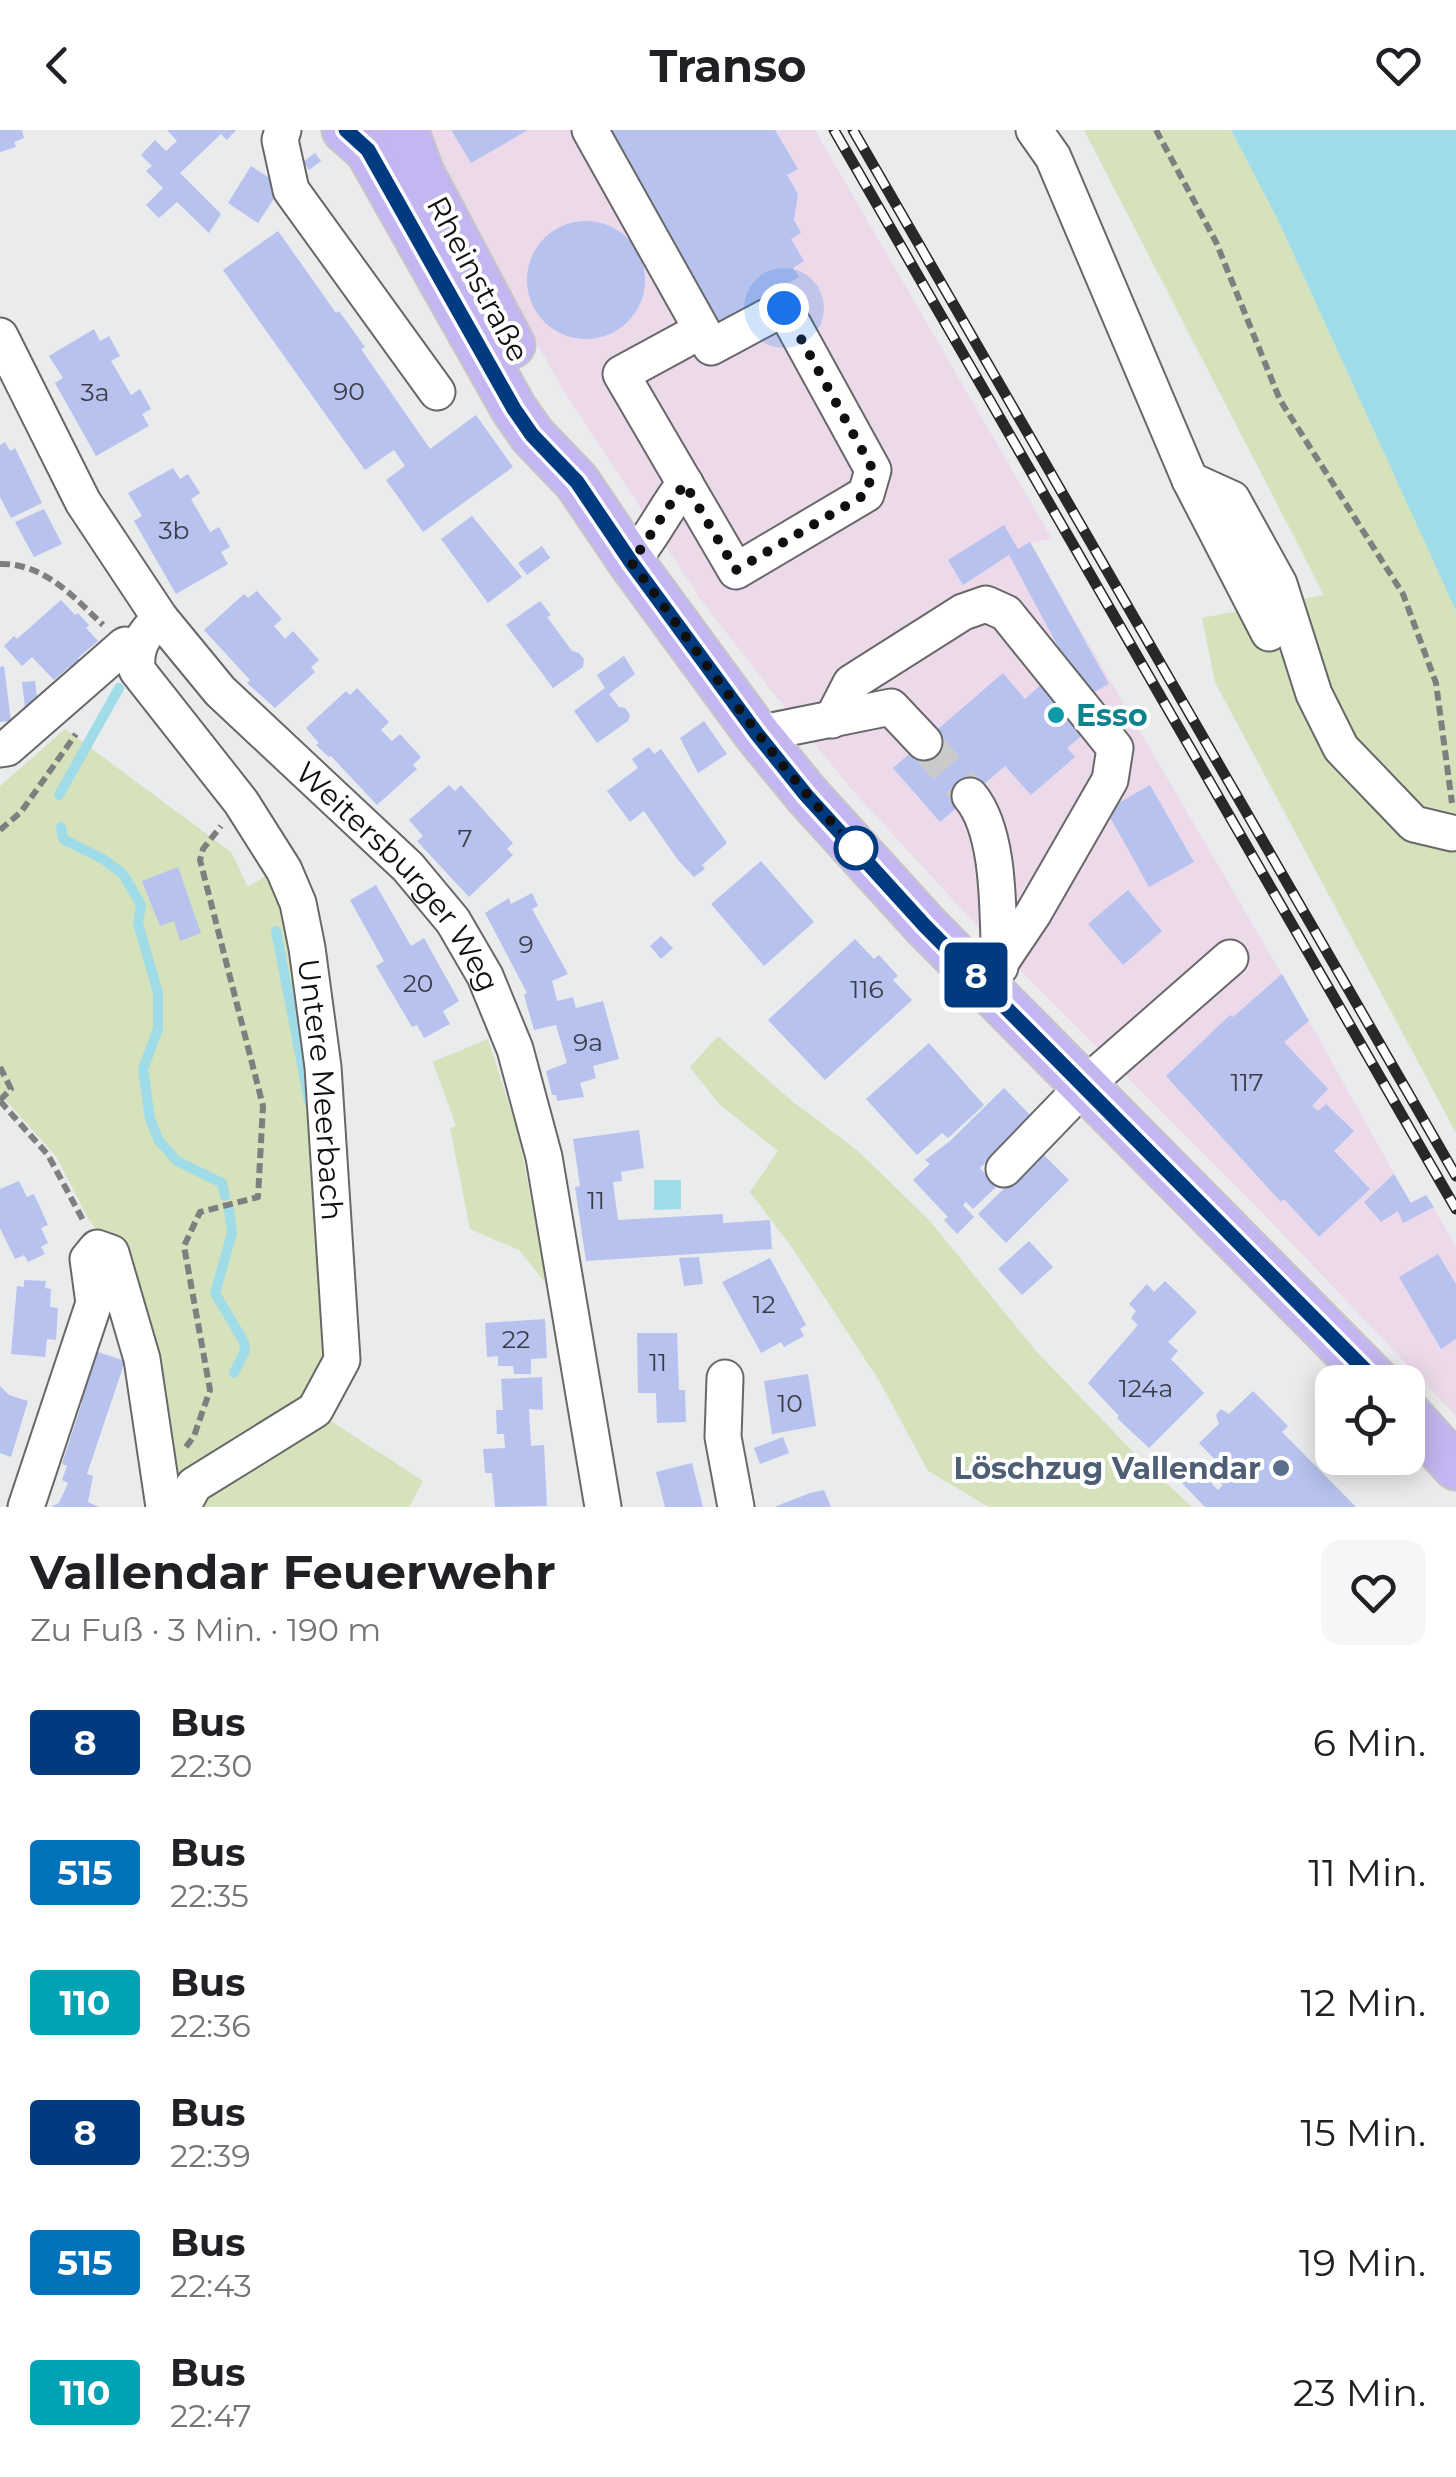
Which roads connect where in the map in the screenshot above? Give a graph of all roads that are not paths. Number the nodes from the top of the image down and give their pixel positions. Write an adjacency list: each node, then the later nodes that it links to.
1 (283, 130): 8 (street)
2 (346, 130): 10 (main road, Rheinstraße)
3 (404, 130): 10 (main road, Rheinstraße)
4 (590, 130): 11 (street)
5 (1046, 139): 9 (street)
6 (0, 336): 13 (street, Weitersburger Weg)
7 (712, 347): 11 (street)
8 (437, 392)
9 (1190, 480): 14 (street); 21 (street)
10 (577, 482): 12 (main road, Rheinstraße)
11 (685, 484): 12 (street)
12 (631, 562): 17 (main road, Rheinstraße)
13 (160, 618): 15 (street); 33 (street, Weitersburger Weg)
14 (1269, 633)
15 (130, 648): 19 (street); 32 (street, Untere Meerbach)
16 (832, 720): 17 (street); 18 (street); 23 (street)
17 (757, 734): 23 (main road, Rheinstraße)
18 (924, 742)
19 (0, 749)
20 (970, 796): 23 (street)
21 (1452, 833)
22 (1230, 958): 24 (street)
23 (1002, 983): 24 (main road, Rheinstraße)
24 (1084, 1084): 25 (street); 26 (main road, Rheinstraße)
25 (1004, 1170)
26 (1359, 1365)
27 (725, 1378): 34 (street)
28 (1425, 1433): 29 (main road)
29 (1456, 1467)
30 (162, 1491): 31 (street)
31 (26, 1507)
32 (182, 1507)
33 (602, 1507)
34 (736, 1507)

